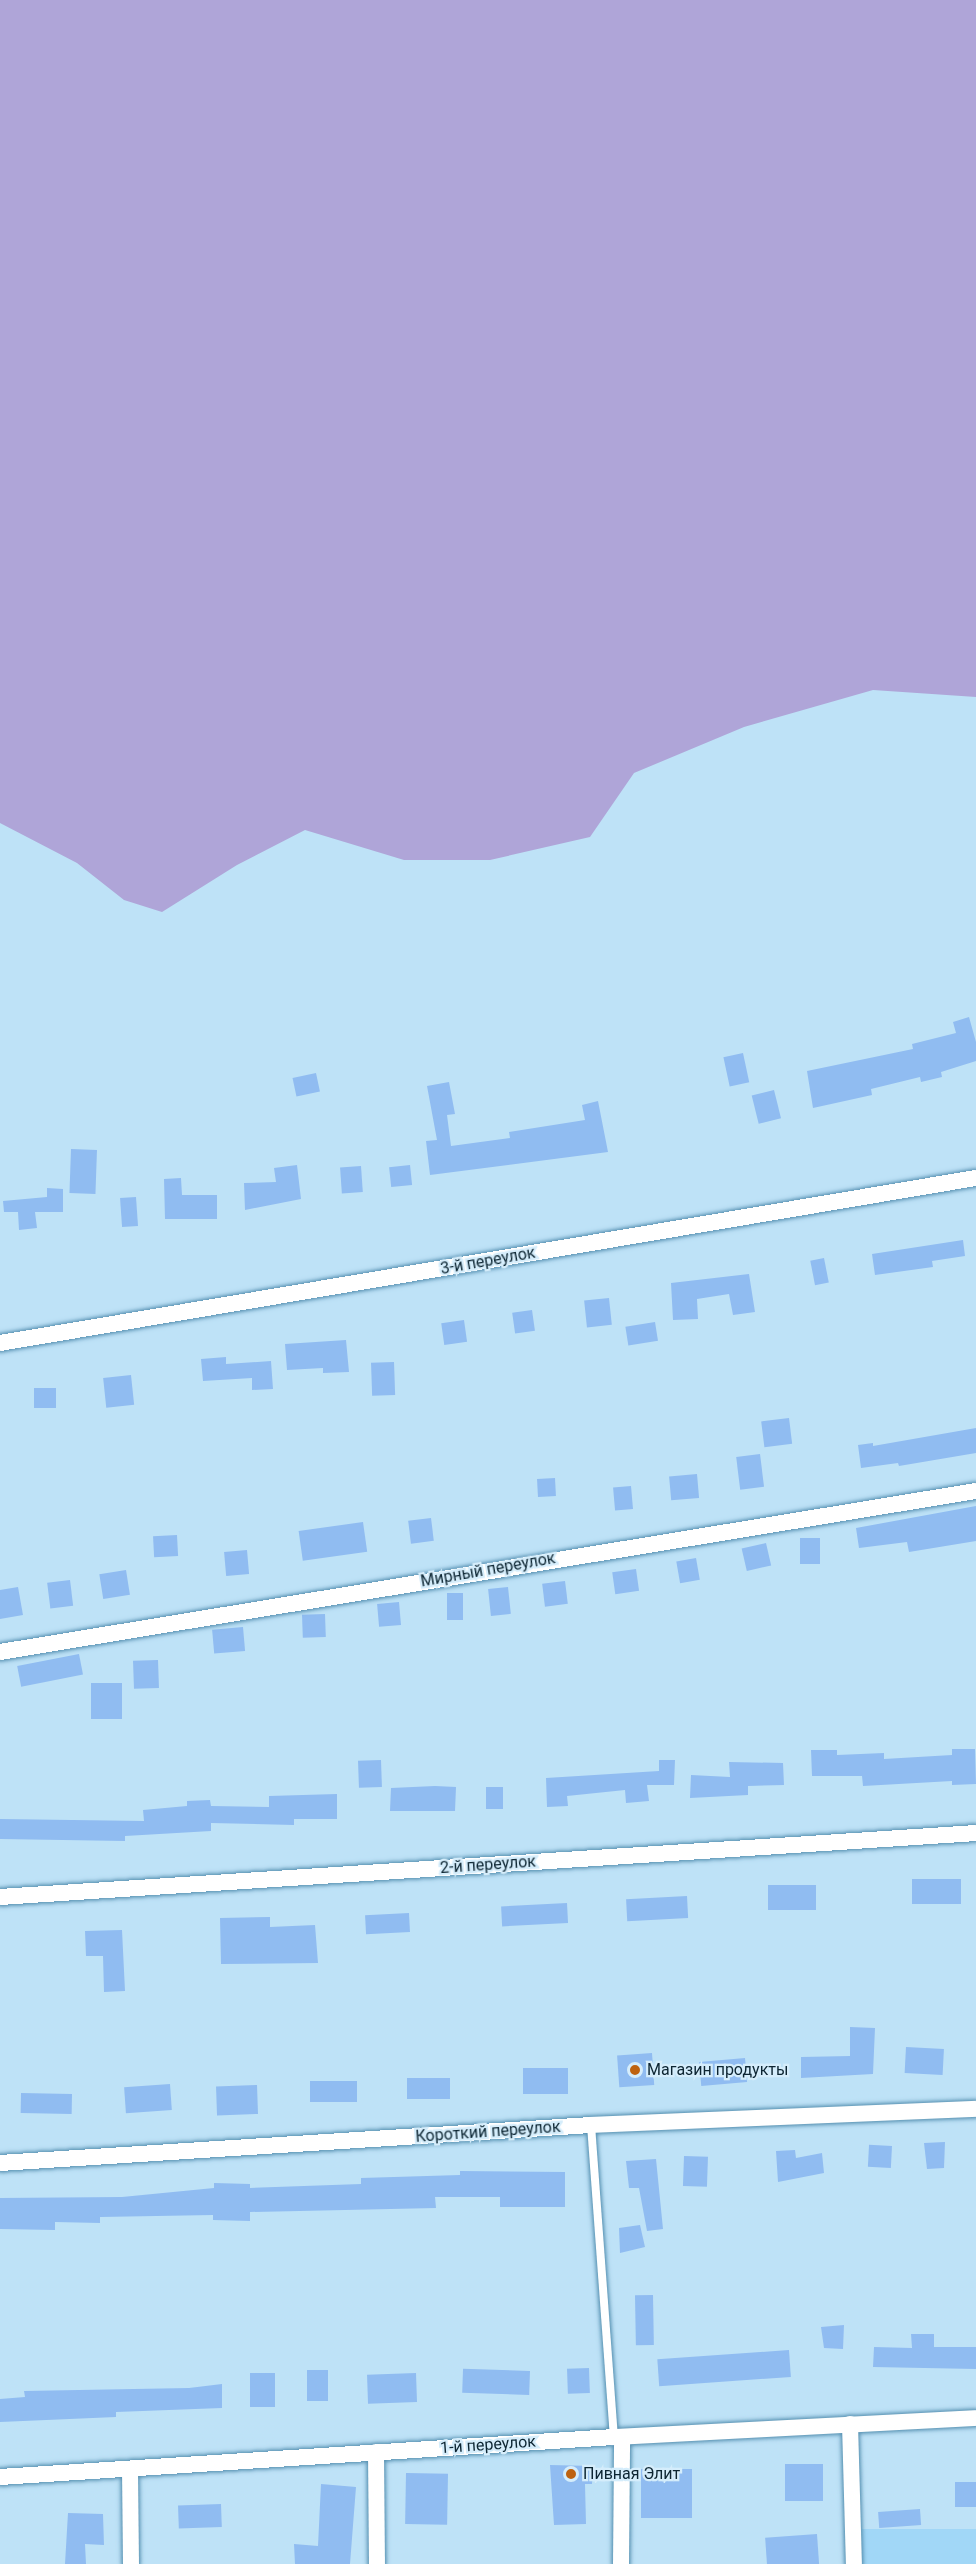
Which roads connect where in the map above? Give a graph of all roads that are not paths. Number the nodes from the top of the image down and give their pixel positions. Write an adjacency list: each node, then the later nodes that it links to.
1 (976, 1178): 2 (street, 3-й переулок)
2 (0, 1343)
3 (976, 1491): 4 (street, Мирный переулок)
4 (0, 1652)
5 (976, 1833): 6 (street, 2-й переулок)
6 (0, 1897)
7 (976, 2109): 8 (street, Короткий переулок)
8 (591, 2126): 9 (street, Короткий переулок); 12 (lane)
9 (0, 2163)
10 (976, 2418): 11 (street, 1-й переулок)
11 (850, 2424): 12 (street, 1-й переулок); 19 (street)
12 (618, 2437): 13 (street, 1-й переулок); 18 (street)
13 (376, 2452): 14 (street, 1-й переулок); 17 (street)
14 (130, 2469): 15 (street, 1-й переулок); 16 (street)
15 (0, 2477)
16 (131, 2564)
17 (377, 2564)
18 (621, 2564)
19 (854, 2564)

